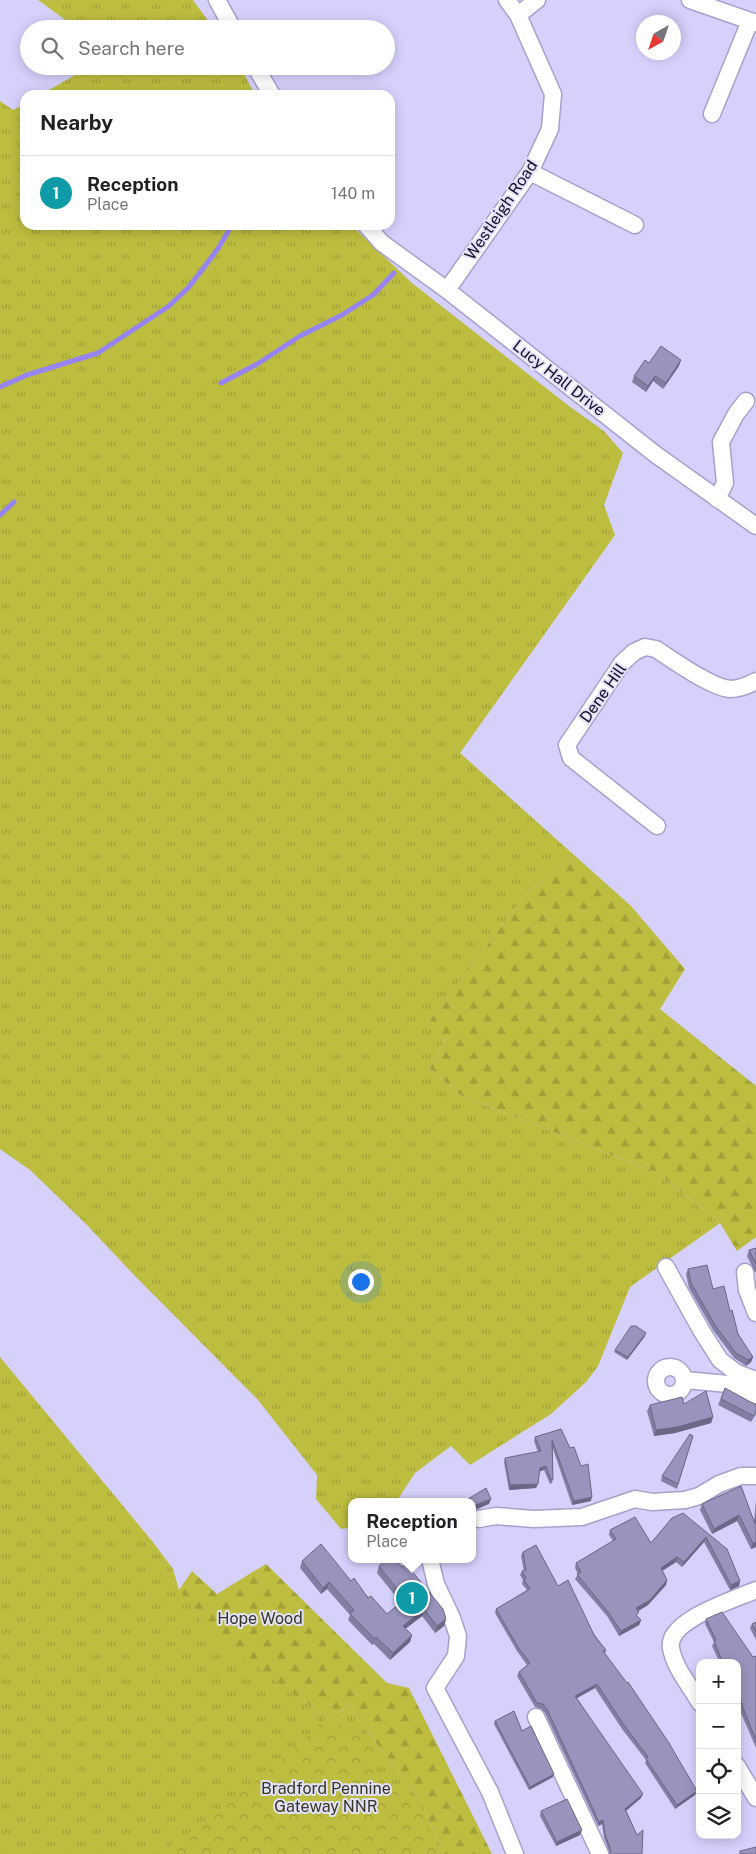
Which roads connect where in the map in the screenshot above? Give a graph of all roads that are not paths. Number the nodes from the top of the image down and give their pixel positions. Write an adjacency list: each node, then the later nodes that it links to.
1 (507, 0): 5 (street, Westleigh Road)
2 (537, 0): 5 (street)
3 (690, 0): 7 (street)
4 (222, 2): 6 (street)
5 (518, 15): 11 (street, Westleigh Road)
6 (229, 20)
7 (753, 22): 10 (street)
8 (260, 75): 9 (street)
9 (269, 90)
10 (712, 114)
11 (530, 172): 12 (street); 14 (street, Westleigh Road)
12 (635, 225)
13 (370, 230): 14 (street, Lucy Hall Drive)
14 (447, 290): 16 (street, Lucy Hall Drive)
15 (746, 401): 16 (street)
16 (717, 499): 17 (street, Lucy Hall Drive)
17 (756, 526)
18 (756, 681): 19 (street, Dene Hill)
19 (657, 826)
20 (666, 1268): 24 (street)
21 (745, 1272): 22 (street)
22 (756, 1314)
23 (685, 1380): 24 (street)
24 (755, 1387)
25 (756, 1476): 26 (street)
26 (480, 1519)
27 (431, 1563): 33 (street)
28 (756, 1590): 29 (street)
29 (696, 1695)
30 (536, 1717): 34 (street)
31 (741, 1773): 32 (street)
32 (756, 1798)
33 (515, 1854)
34 (600, 1854)

